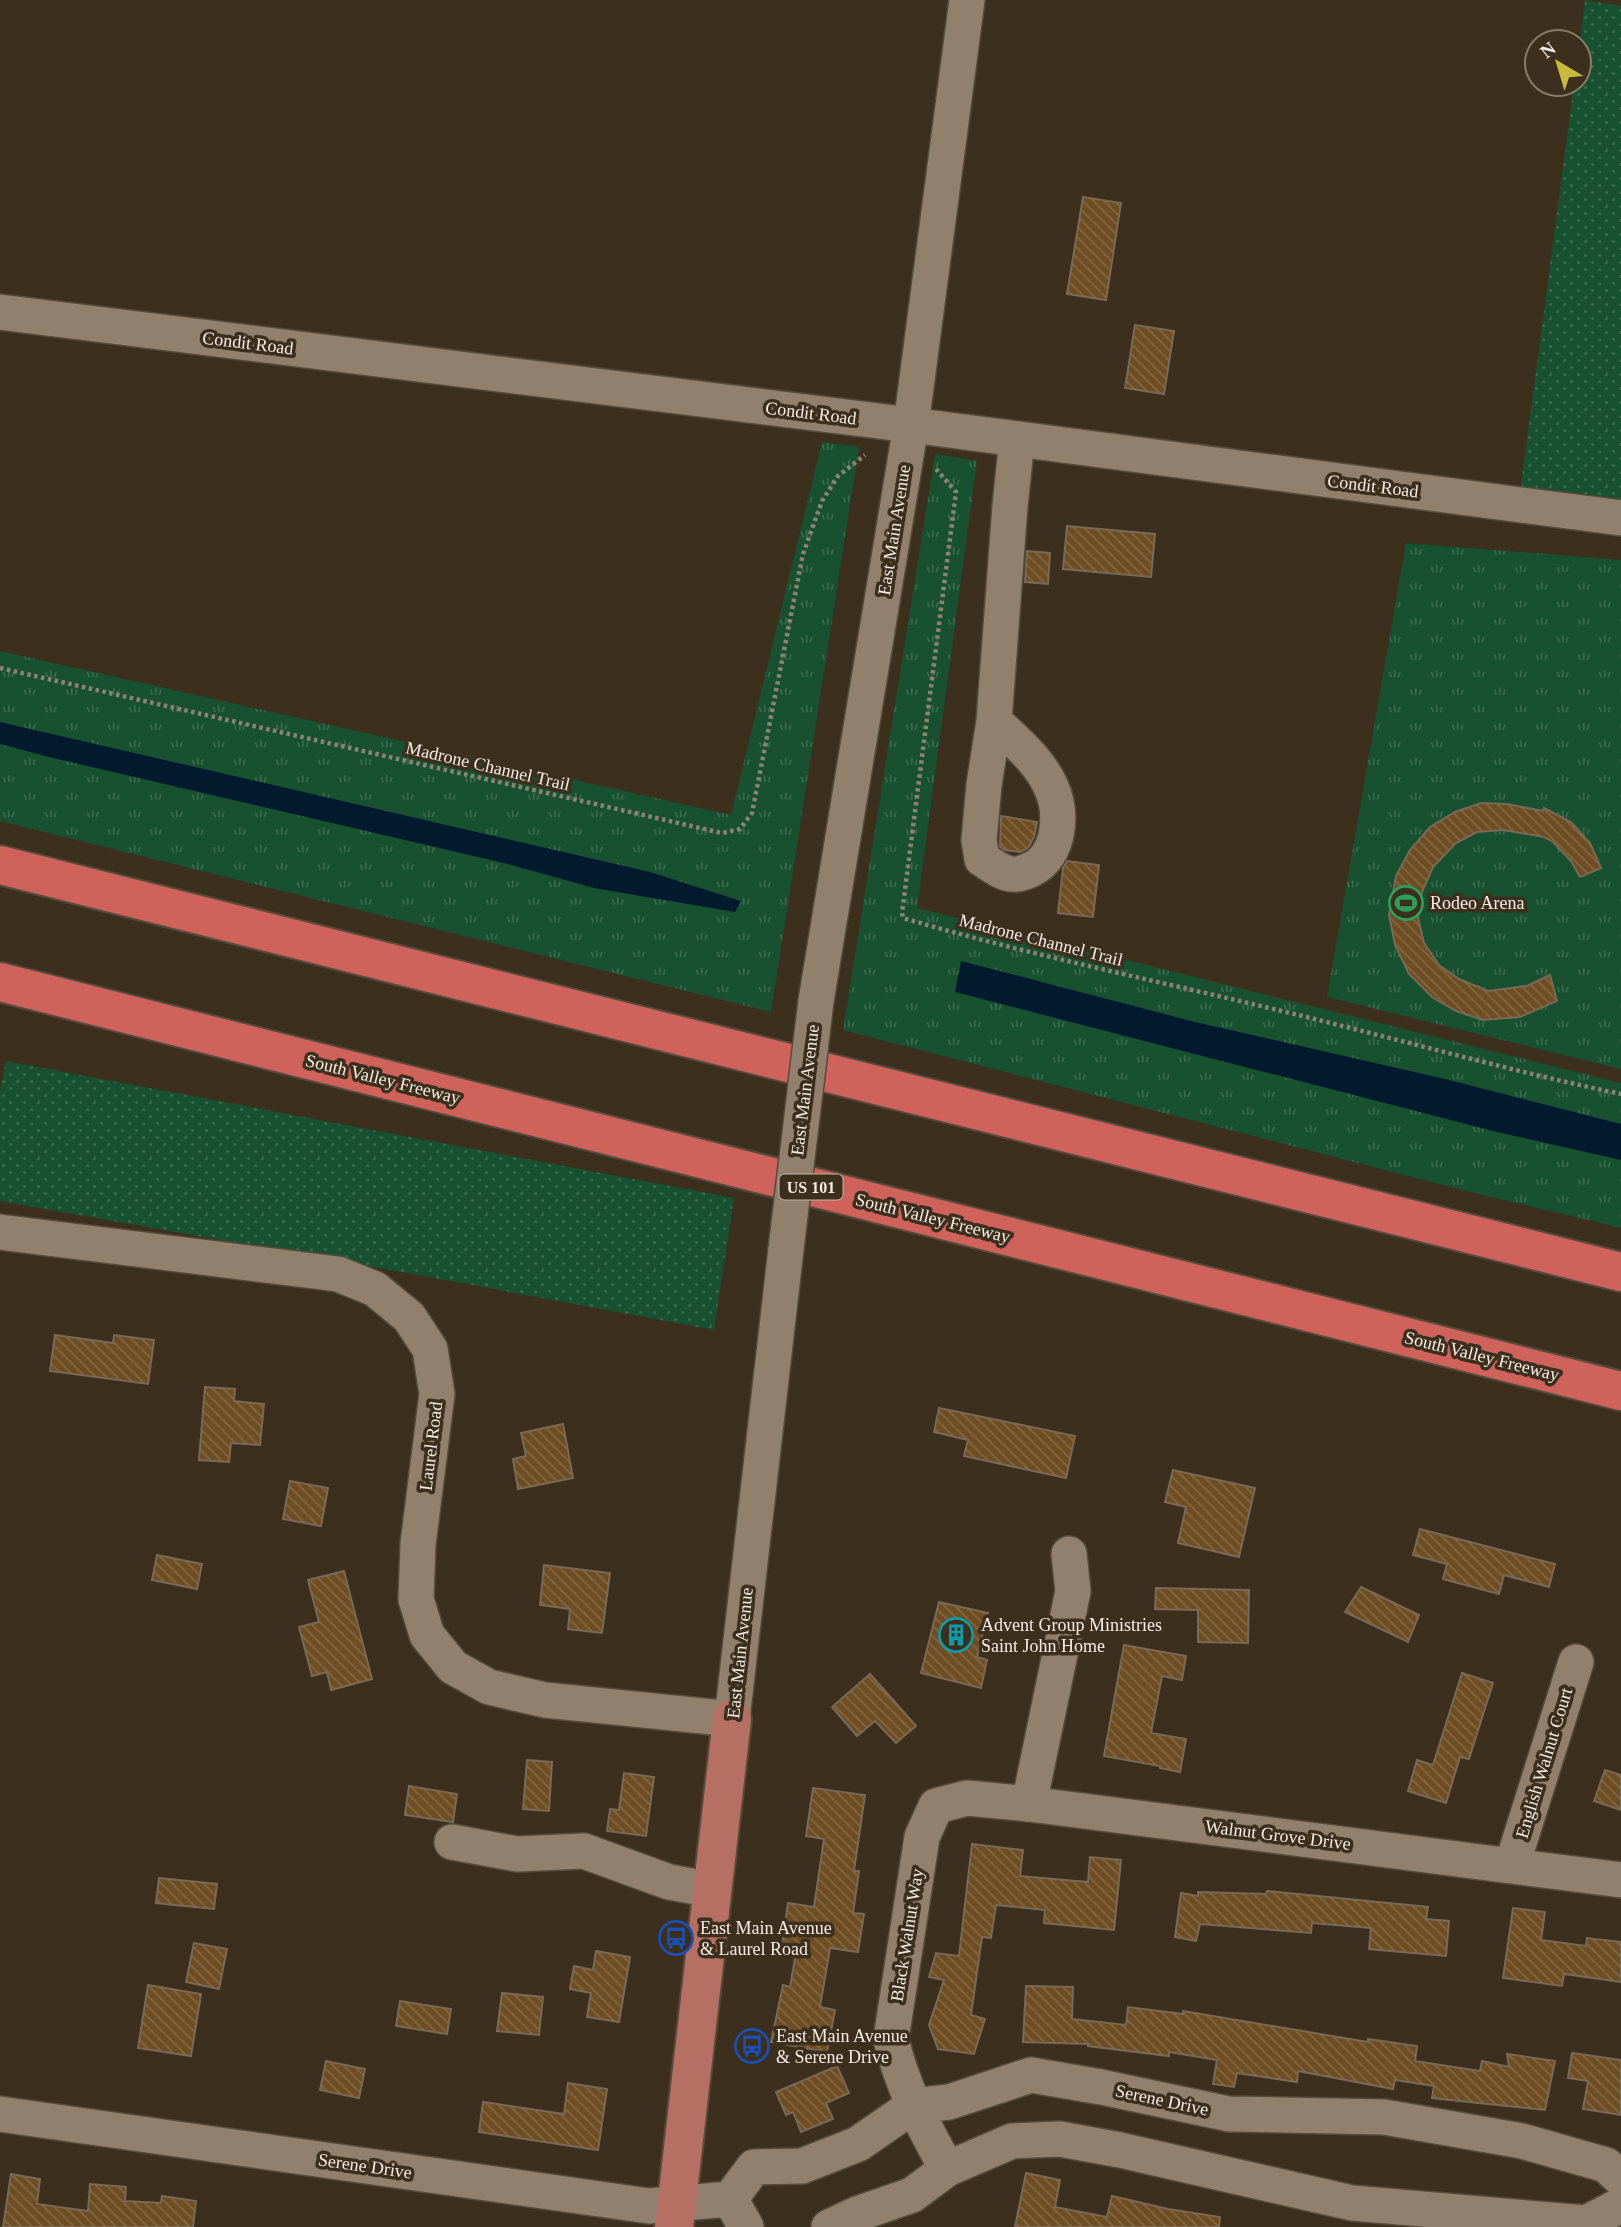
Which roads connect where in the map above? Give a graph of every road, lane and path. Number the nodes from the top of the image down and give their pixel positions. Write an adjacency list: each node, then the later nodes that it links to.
1 (967, 0): 3 (street, East Main Avenue)
2 (0, 312): 3 (street, Condit Road)
3 (911, 425): 4 (street, Condit Road); 18 (street, East Main Avenue, bridge)
4 (1017, 439): 7 (street, Condit Road); 9 (street)
5 (865, 456): 8 (path, Madrone Channel Trail)
6 (936, 469): 12 (path, Madrone Channel Trail)
7 (1621, 518)
8 (0, 668)
9 (994, 721)
10 (0, 865): 14 (highway)
11 (0, 982): 15 (highway, South Valley Freeway / US 101)
12 (1621, 1094)
13 (0, 1232): 18 (street, Laurel Road)
14 (1621, 1272)
15 (1621, 1391)
16 (1069, 1555): 19 (street)
17 (1576, 1662): 22 (street, English Walnut Court)
18 (732, 1720): 24 (main road, East Main Avenue)
19 (1029, 1804): 20 (street, Walnut Grove Drive); 22 (street, Walnut Grove Drive)
20 (936, 1806): 25 (street, Black Walnut Way)
21 (452, 1842): 24 (street)
22 (1512, 1865): 23 (street, Walnut Grove Drive)
23 (1621, 1880)
24 (713, 1889): 31 (main road, East Main Avenue)
25 (913, 2106): 27 (street, Black Walnut Way); 28 (street, Serene Drive); 30 (street, Serene Drive)
26 (0, 2114): 31 (street, Serene Drive)
27 (947, 2169): 29 (street); 32 (street)
28 (1621, 2179)
29 (1621, 2206)
30 (738, 2213): 31 (street, Serene Drive)
31 (675, 2215)
32 (829, 2227)

